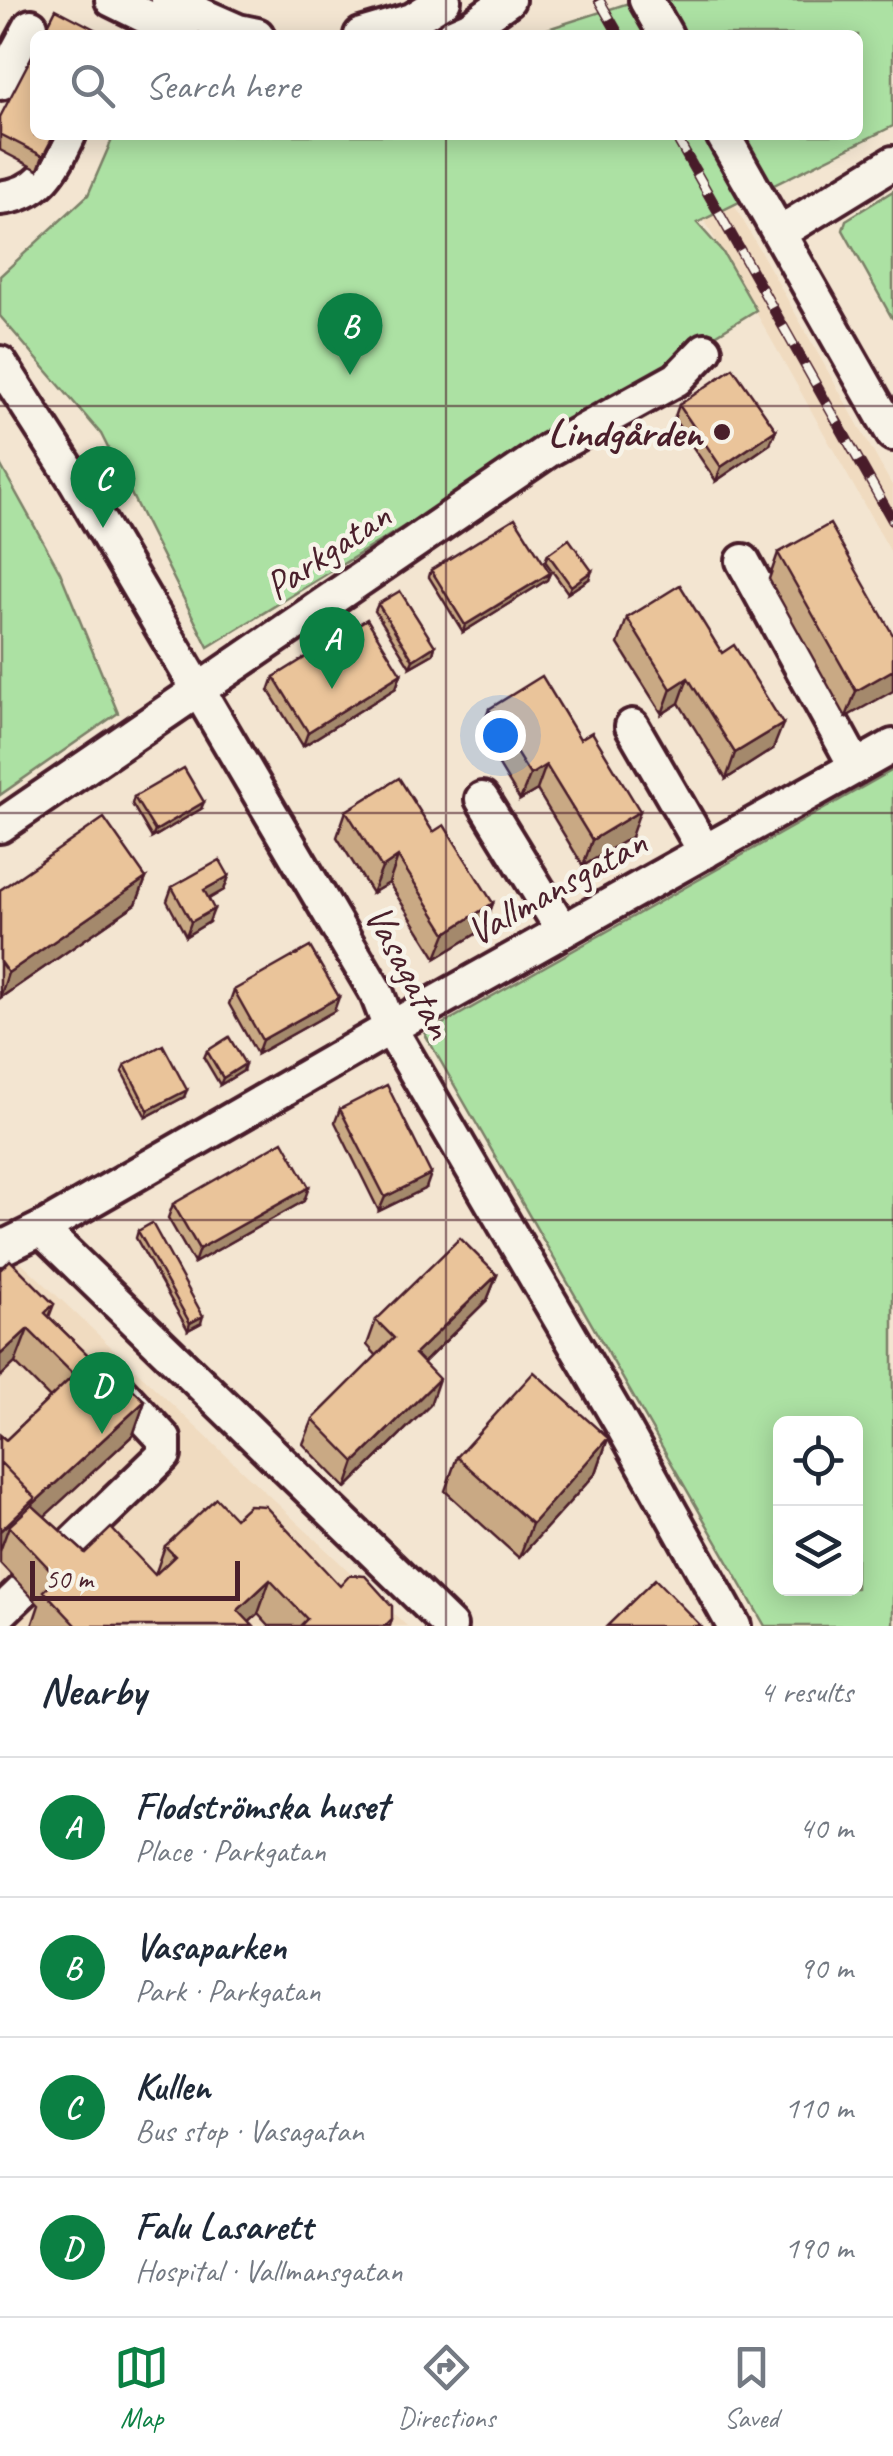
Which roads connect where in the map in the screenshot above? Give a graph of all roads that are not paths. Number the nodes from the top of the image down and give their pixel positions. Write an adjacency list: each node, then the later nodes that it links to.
1 (112, 0): 7 (street)
2 (168, 0): 8 (street)
3 (444, 0): 9 (street)
4 (508, 0): 10 (street)
5 (646, 0): 11 (street)
6 (31, 26): 12 (street)
7 (173, 30)
8 (236, 30)
9 (378, 30)
10 (464, 30)
11 (663, 30)
12 (0, 83)
13 (67, 140): 16 (street)
14 (726, 140): 17 (street)
15 (893, 163): 17 (street)
16 (0, 198)
17 (779, 232): 20 (street)
18 (705, 350): 22 (street, Parkgatan)
19 (0, 362): 22 (street, Vasagatan)
20 (893, 434)
21 (743, 561): 25 (street)
22 (197, 690): 27 (street, Parkgatan); 30 (street, Vasagatan)
23 (632, 726): 28 (street)
24 (893, 746): 25 (street, Vallmansgatan)
25 (856, 767): 28 (street, Vallmansgatan)
26 (482, 799): 29 (street)
27 (0, 826)
28 (705, 852): 29 (street, Vallmansgatan)
29 (563, 932): 30 (street, Vallmansgatan)
30 (390, 1028): 31 (street, Vallmansgatan); 36 (street, Vasagatan)
31 (42, 1230): 32 (street, Vallmansgatan); 35 (street)
32 (0, 1249)
33 (89, 1359): 34 (street)
34 (0, 1613)
35 (450, 1626)
36 (734, 1626)

